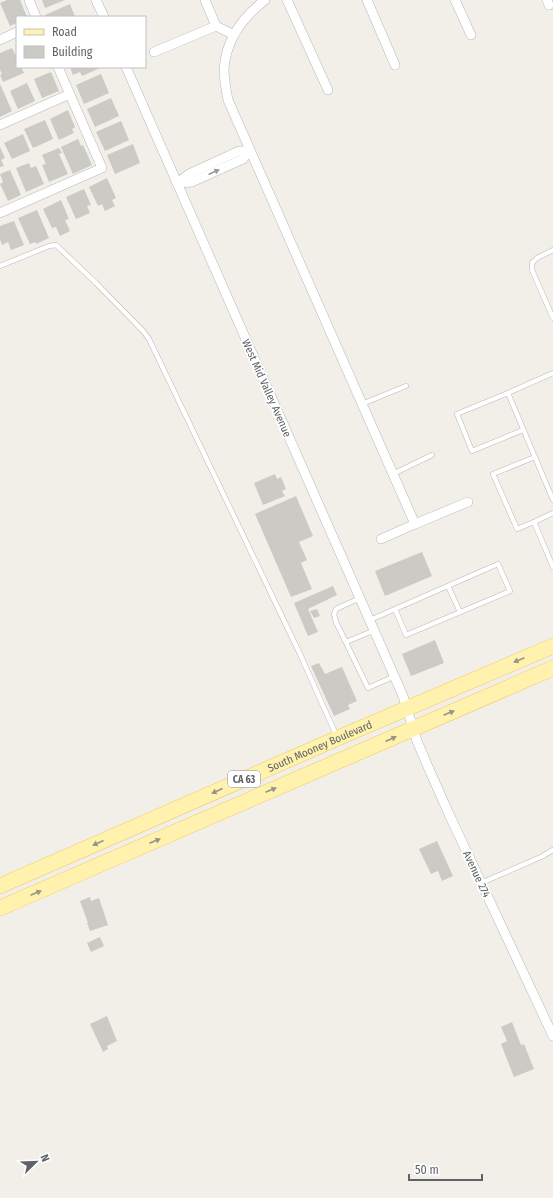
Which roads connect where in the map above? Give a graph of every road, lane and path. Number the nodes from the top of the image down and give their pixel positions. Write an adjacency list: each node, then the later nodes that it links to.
1 (29, 0): 8 (street)
2 (96, 0): 9 (street)
3 (205, 0): 10 (street)
4 (265, 0): 12 (street)
5 (287, 0): 19 (street)
6 (367, 0): 16 (street)
7 (455, 0): 13 (street)
8 (36, 16)
9 (104, 16)
10 (216, 26): 12 (street); 15 (street)
11 (16, 32): 14 (street)
12 (234, 35): 22 (street)
13 (471, 35)
14 (0, 40)
15 (154, 52)
16 (395, 65)
17 (58, 68): 20 (street)
18 (126, 68): 23 (street, West Mid Valley Avenue)
19 (328, 90)
20 (70, 94): 21 (street); 24 (street)
21 (0, 125)
22 (250, 151): 23 (street); 31 (street)
23 (177, 183): 44 (street, West Mid Valley Avenue)
24 (0, 212)
25 (553, 250): 27 (lane)
26 (0, 266): 55 (lane)
27 (553, 318)
28 (553, 373): 30 (lane)
29 (406, 386): 31 (lane)
30 (508, 393): 32 (lane); 32 (lane)
31 (362, 404): 35 (street)
32 (523, 430): 34 (lane)
33 (432, 455): 35 (lane)
34 (535, 457): 36 (lane); 39 (lane)
35 (393, 474): 40 (street)
36 (553, 500)
37 (468, 502): 40 (street)
38 (553, 513): 39 (lane)
39 (534, 522): 42 (lane)
40 (415, 524): 41 (street)
41 (381, 539)
42 (553, 567)
43 (448, 586): 45 (lane); 46 (lane); 46 (lane)
44 (360, 598): 47 (street, West Mid Valley Avenue); 49 (lane)
45 (395, 609): 46 (lane); 47 (lane)
46 (460, 612)
47 (370, 620): 48 (street, West Mid Valley Avenue)
48 (375, 630): 49 (lane); 52 (street, West Mid Valley Avenue)
49 (346, 642): 52 (lane)
50 (553, 646): 53 (main road, South Mooney Boulevard / CA 63, one-way to 53)
51 (553, 668): 54 (main road, South Mooney Boulevard / CA 63, one-way to 51)
52 (395, 676): 53 (street, West Mid Valley Avenue)
53 (407, 709): 54 (street, Avenue 274); 55 (main road, South Mooney Boulevard / CA 63)
54 (413, 728): 57 (street, Avenue 274); 59 (main road, South Mooney Boulevard / CA 63, one-way to 54)
55 (338, 738): 58 (main road, South Mooney Boulevard / CA 63, one-way to 58)
56 (553, 850): 57 (lane)
57 (481, 883): 60 (street, Avenue 274)
58 (0, 886)
59 (0, 908)
60 (553, 1036)

